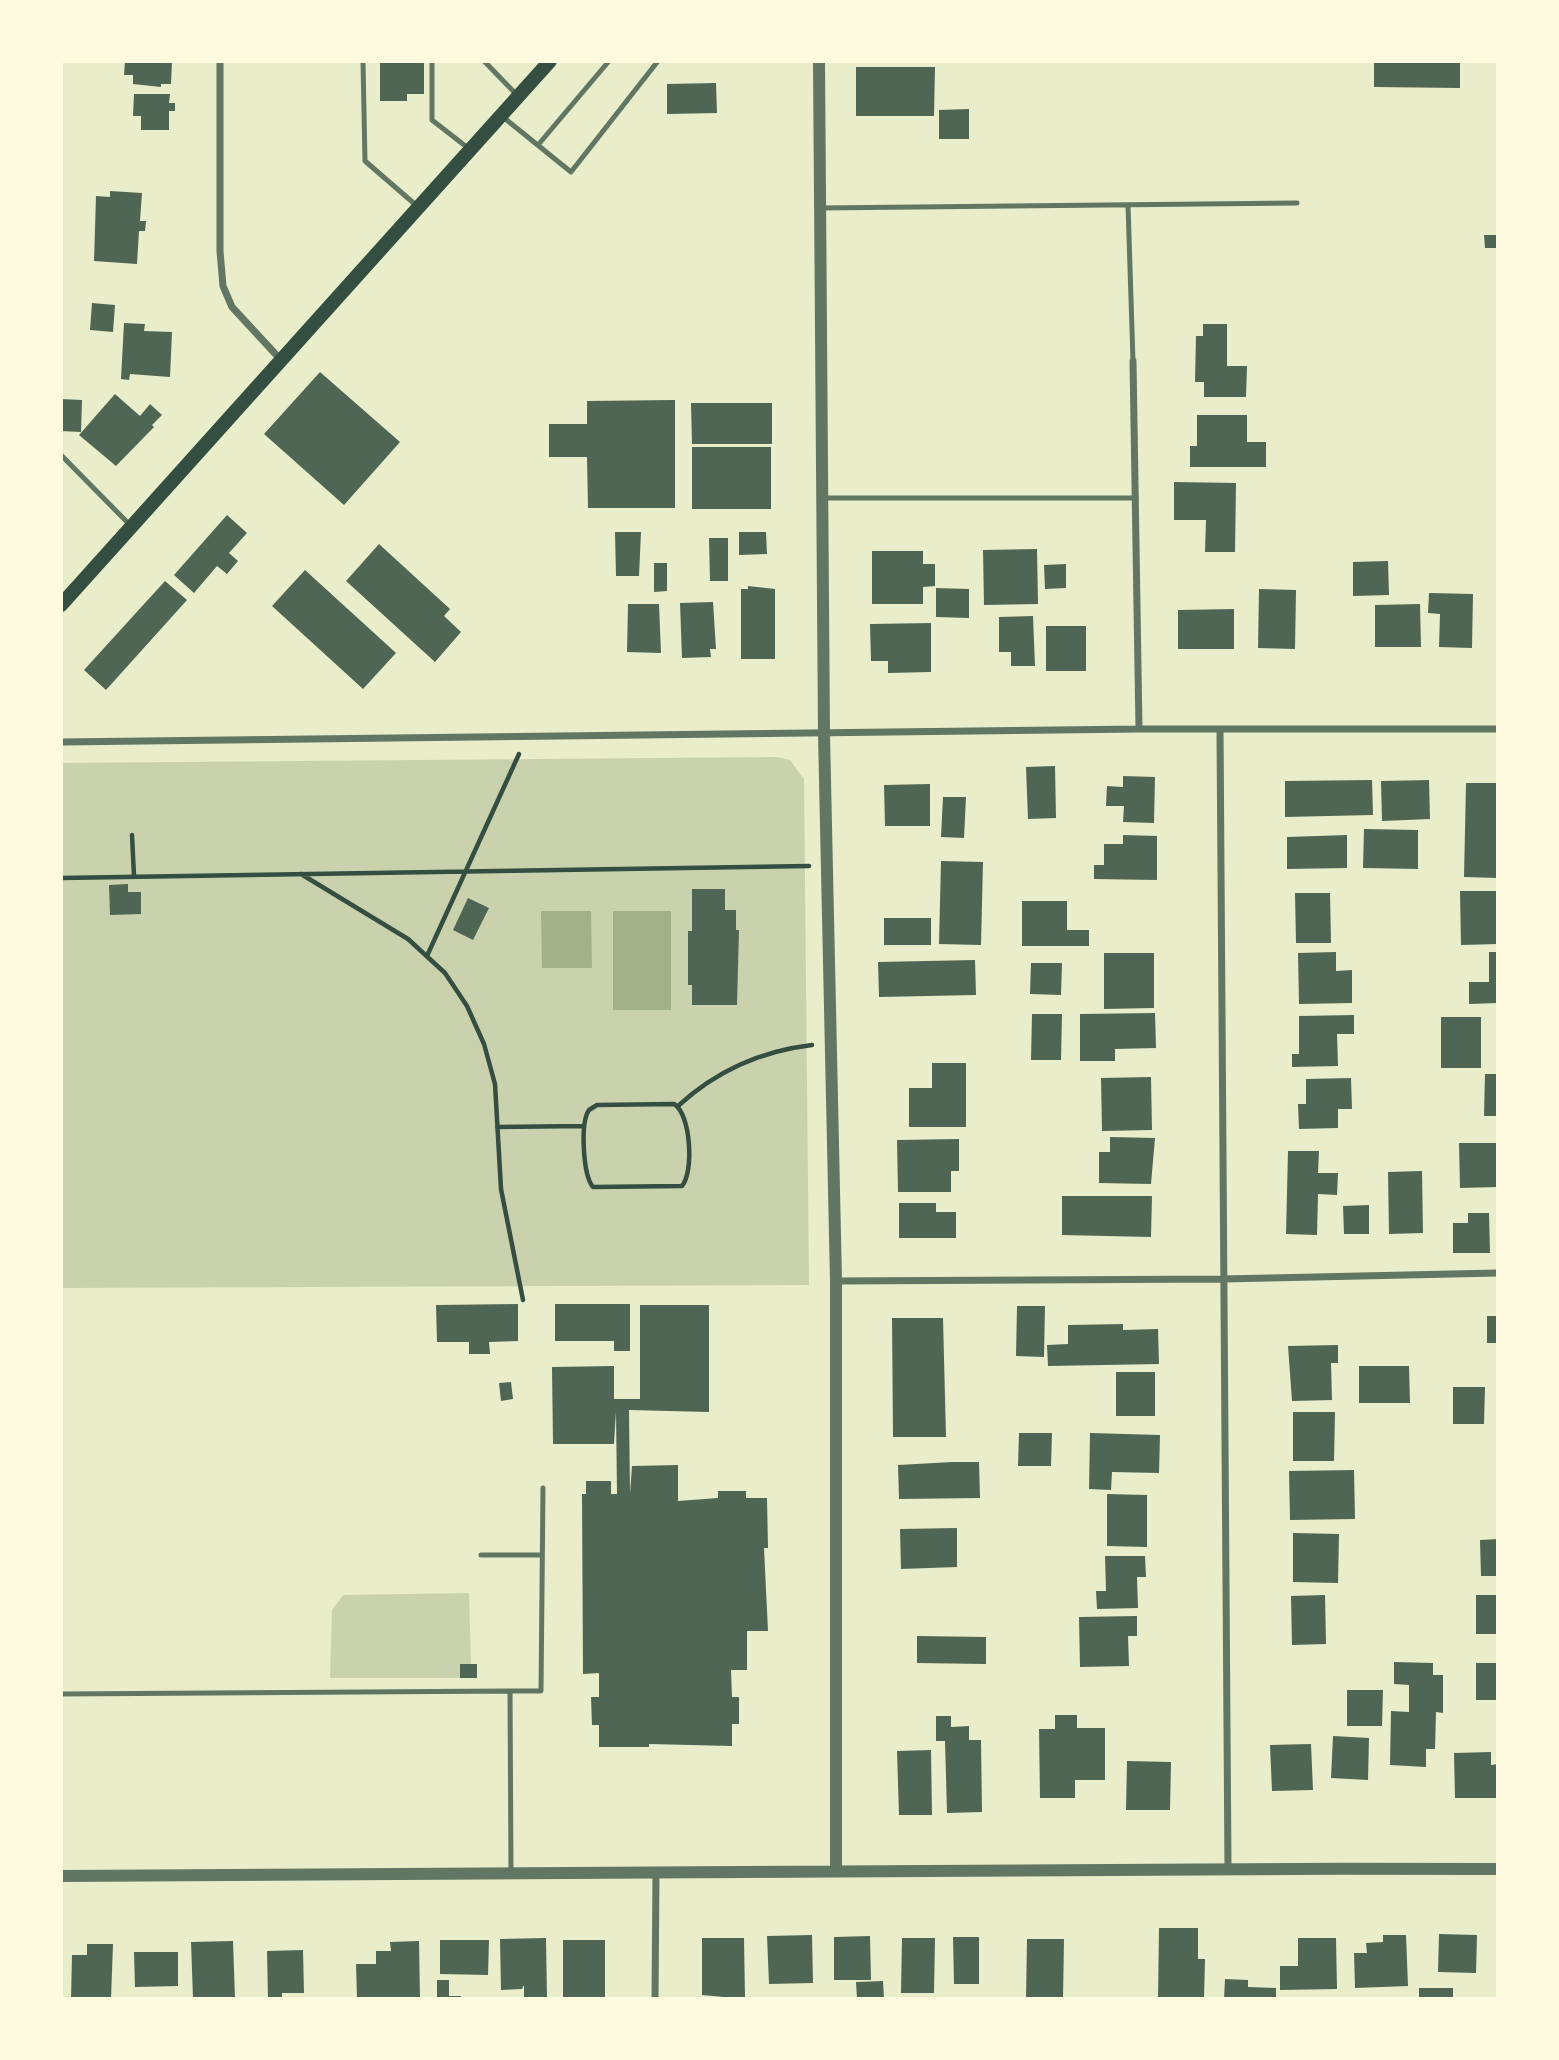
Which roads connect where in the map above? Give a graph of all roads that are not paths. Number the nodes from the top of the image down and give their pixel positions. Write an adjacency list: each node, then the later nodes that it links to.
1 (220, 61): 17 (street)
2 (363, 61): 15 (lane)
3 (432, 61): 12 (lane)
4 (484, 61): 9 (lane)
5 (550, 61): 9 (main road)
6 (609, 61): 11 (lane)
7 (658, 61): 11 (lane)
8 (819, 61): 16 (street)
9 (519, 96): 10 (main road)
10 (501, 116): 11 (lane); 12 (main road)
11 (538, 145)
12 (470, 150): 15 (main road)
13 (1297, 203): 14 (lane)
14 (1128, 205): 16 (lane); 18 (lane)
15 (419, 208): 17 (main road)
16 (820, 208): 20 (street)
17 (281, 361): 22 (main road)
18 (1133, 361): 21 (street)
19 (61, 455): 22 (lane)
20 (822, 498): 21 (lane); 27 (street)
21 (1136, 498): 24 (street)
22 (132, 527): 23 (main road)
23 (61, 605)
24 (1139, 729): 25 (street); 27 (street)
25 (1220, 729): 26 (street); 30 (street)
26 (1498, 729)
27 (824, 734): 28 (street); 31 (street)
28 (61, 742)
29 (1498, 1273): 30 (street)
30 (1223, 1279): 31 (street); 38 (street)
31 (836, 1281): 37 (street)
32 (543, 1488): 34 (lane)
33 (481, 1555): 34 (lane)
34 (542, 1555): 35 (lane)
35 (510, 1691): 36 (lane); 41 (lane)
36 (61, 1694)
37 (836, 1868): 38 (street); 40 (street)
38 (1228, 1868): 39 (street)
39 (1498, 1868)
40 (656, 1874): 41 (street); 43 (street)
41 (512, 1875): 42 (street)
42 (61, 1877)
43 (655, 1999)

